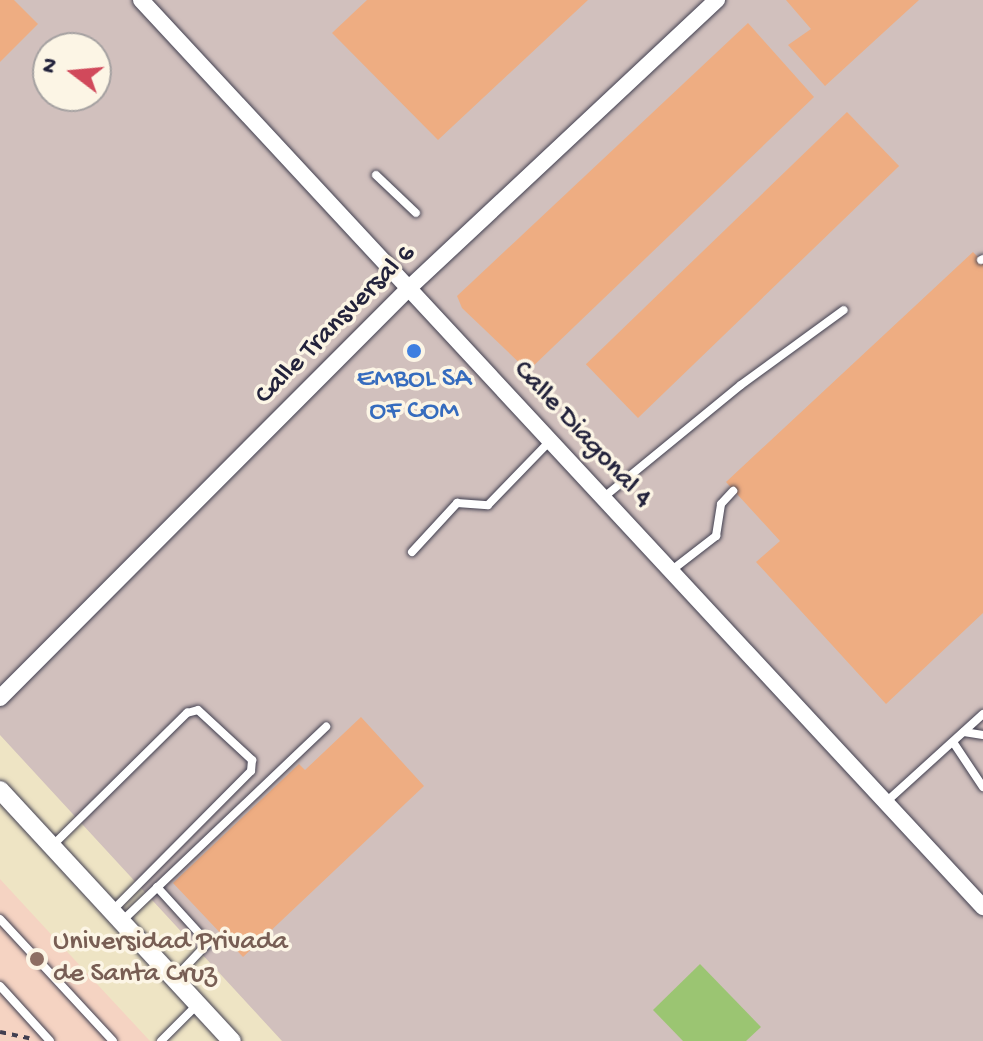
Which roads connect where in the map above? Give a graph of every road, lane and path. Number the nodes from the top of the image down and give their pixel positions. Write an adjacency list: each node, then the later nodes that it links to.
1 (141, 0): 5 (street, Calle Diagonal 4)
2 (717, 0): 5 (street, Calle Transversal 6)
3 (376, 175): 4 (lane)
4 (416, 213)
5 (409, 288): 7 (street, Calle Diagonal 4); 12 (street, Calle Transversal 6)
6 (844, 310): 9 (lane)
7 (551, 440): 9 (street, Calle Diagonal 4); 10 (lane)
8 (733, 491): 11 (lane)
9 (604, 497): 11 (street, Calle Diagonal 4)
10 (412, 552)
11 (672, 570): 20 (street, Calle Diagonal 4)
12 (0, 698)
13 (983, 714): 15 (lane)
14 (326, 727): 22 (lane)
15 (964, 732): 16 (lane); 17 (lane)
16 (983, 735)
17 (953, 742): 18 (lane); 20 (lane)
18 (983, 787)
19 (0, 790): 21 (street)
20 (886, 802): 23 (street, Calle Diagonal 4)
21 (52, 846): 24 (street); 24 (lane)
22 (157, 887): 24 (lane); 26 (lane)
23 (983, 907)
24 (117, 916): 26 (street)
25 (0, 919): 32 (lane)
26 (174, 979): 28 (street)
27 (0, 986): 31 (lane)
28 (198, 1005): 33 (lane); 34 (street)
29 (0, 1032): 30 (path)
30 (40, 1041)
31 (50, 1041)
32 (113, 1041)
33 (161, 1041)
34 (232, 1041)

